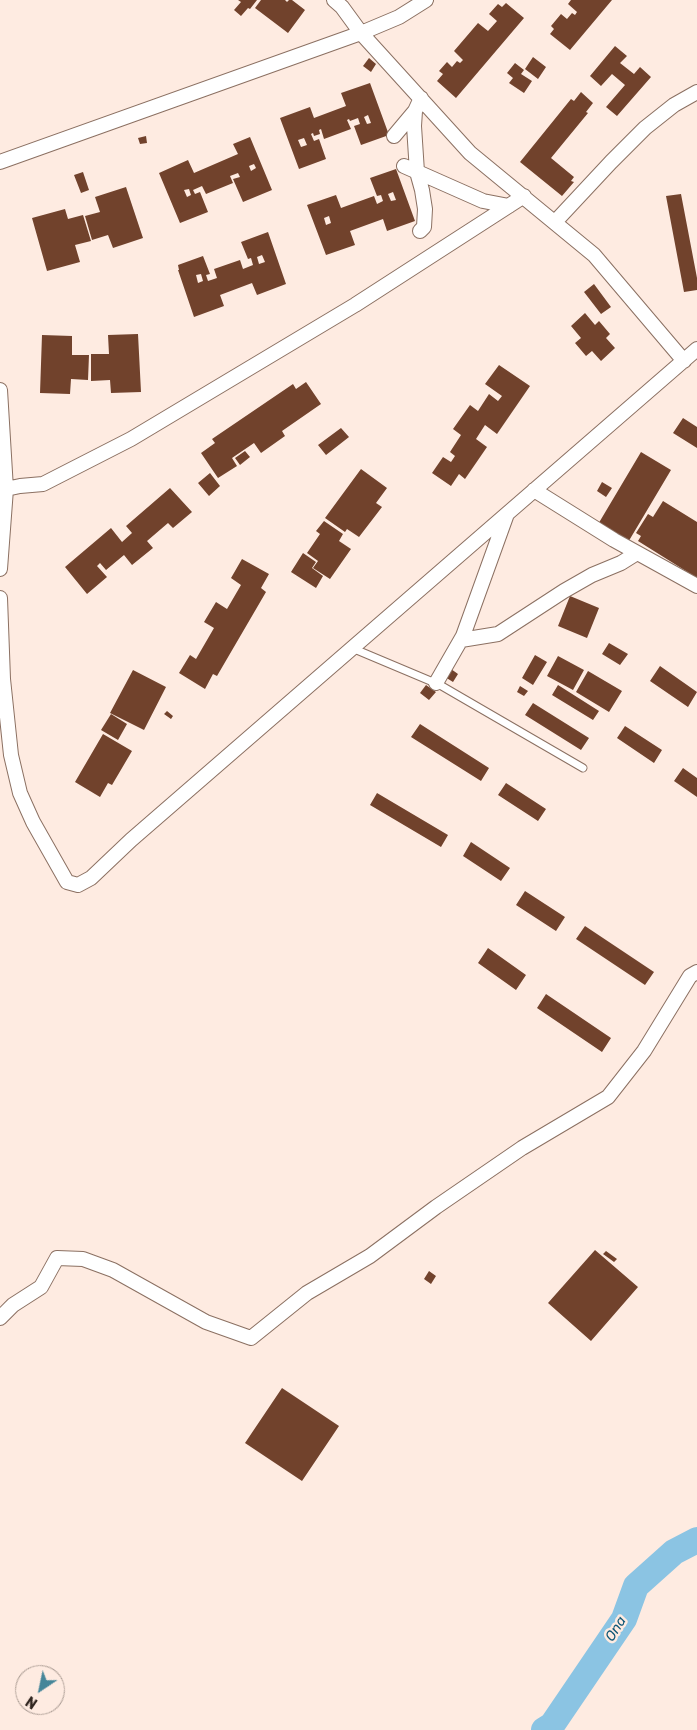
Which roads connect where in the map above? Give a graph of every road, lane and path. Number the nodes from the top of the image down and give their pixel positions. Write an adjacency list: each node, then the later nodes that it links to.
1 (334, 0): 3 (street)
2 (426, 0): 3 (street)
3 (361, 33): 5 (street); 7 (street)
4 (697, 92): 11 (street)
5 (418, 105): 6 (street); 8 (street); 9 (street)
6 (394, 136)
7 (0, 162)
8 (410, 169): 10 (street); 12 (street)
9 (524, 196): 10 (street); 11 (street)
10 (509, 206): 16 (street)
11 (555, 222): 14 (street)
12 (420, 232)
13 (697, 349): 14 (street)
14 (684, 361): 17 (street)
15 (0, 390): 16 (street)
16 (6, 489): 20 (street)
17 (534, 490): 18 (street); 19 (street)
18 (507, 513): 23 (street); 24 (street)
19 (637, 553): 21 (street); 23 (street)
20 (0, 569)
21 (697, 586)
22 (0, 598): 24 (street)
23 (461, 640): 25 (street)
24 (352, 648): 25 (lane)
25 (436, 683): 26 (lane)
26 (583, 768)
27 (697, 972): 28 (street)
28 (0, 1318)

